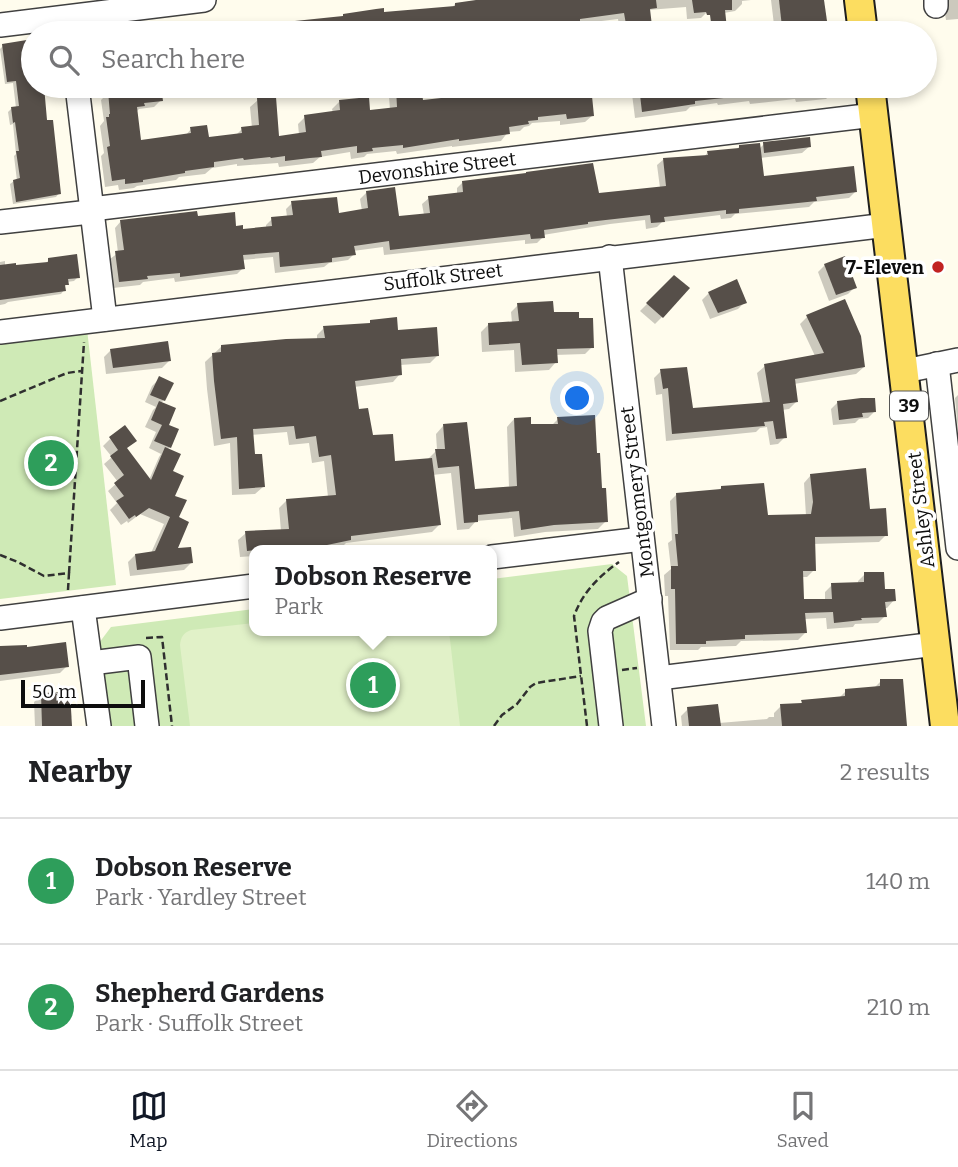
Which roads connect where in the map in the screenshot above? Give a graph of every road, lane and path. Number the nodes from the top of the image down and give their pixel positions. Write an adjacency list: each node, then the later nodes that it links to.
1 (204, 0): 3 (street)
2 (859, 0): 5 (main road)
3 (69, 16): 4 (street)
4 (26, 21)
5 (862, 21)
6 (21, 22): 7 (street)
7 (0, 24)
8 (78, 98): 11 (street)
9 (872, 98): 10 (main road, Ashley Street / 39)
10 (874, 115): 11 (street, Devonshire Street); 13 (main road, Ashley Street / 39)
11 (91, 210): 12 (street, Devonshire Street); 15 (street)
12 (0, 222)
13 (887, 225): 14 (street, Suffolk Street); 19 (main road, Ashley Street / 39)
14 (610, 257): 15 (street, Suffolk Street); 21 (street, Montgomery Street)
15 (95, 320): 16 (street, Suffolk Street); 18 (path)
16 (0, 332)
17 (947, 362): 19 (street); 22 (street)
18 (81, 371): 20 (path); 25 (path)
19 (905, 371): 30 (main road, Ashley Street / 39)
20 (0, 401)
21 (642, 538): 24 (street); 27 (street, Montgomery Street)
22 (958, 548)
23 (0, 555): 25 (path)
24 (497, 556)
25 (69, 573): 28 (path)
26 (249, 587): 28 (street)
27 (650, 599): 32 (street); 33 (street, Montgomery Street)
28 (75, 608): 29 (street); 31 (street)
29 (0, 618)
30 (936, 644): 33 (street); 39 (main road, Ashley Street / 39)
31 (90, 663): 34 (street); 35 (street)
32 (604, 672): 33 (path); 36 (path); 37 (street)
33 (658, 672): 38 (street, Montgomery Street)
34 (99, 726)
35 (147, 726)
36 (494, 726)
37 (611, 726)
38 (664, 726)
39 (946, 726)

